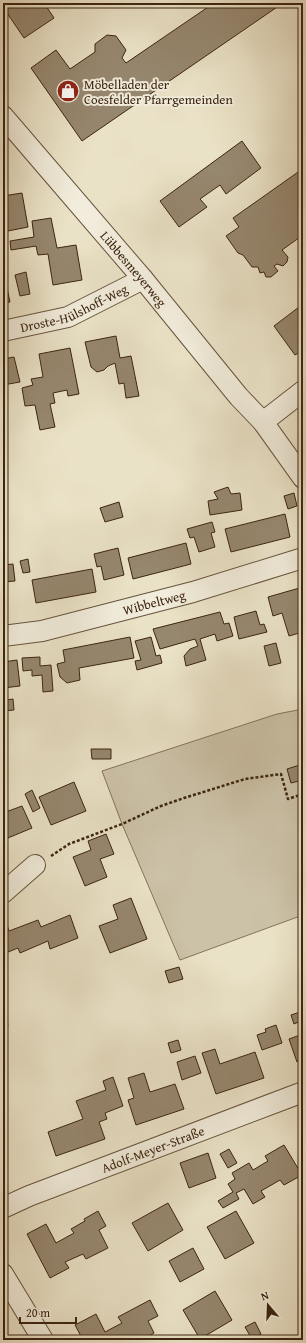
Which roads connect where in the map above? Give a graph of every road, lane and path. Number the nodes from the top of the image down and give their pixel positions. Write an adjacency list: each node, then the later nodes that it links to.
1 (3, 116): 2 (street, Lübbesmeyerweg)
2 (143, 279): 3 (street, Droste-Hülshoff-Weg); 5 (street, Lübbesmeyerweg)
3 (3, 331)
4 (303, 391): 5 (street)
5 (263, 422): 6 (street, Lübbesmeyerweg)
6 (303, 478)
7 (303, 558): 8 (street, Wibbeltweg)
8 (3, 636)
9 (303, 794): 10 (path)
10 (35, 865): 11 (street)
11 (3, 893)
12 (303, 1092): 13 (street, Adolf-Meyer-Straße)
13 (3, 1208)
14 (3, 1274): 15 (street)
15 (43, 1340)

